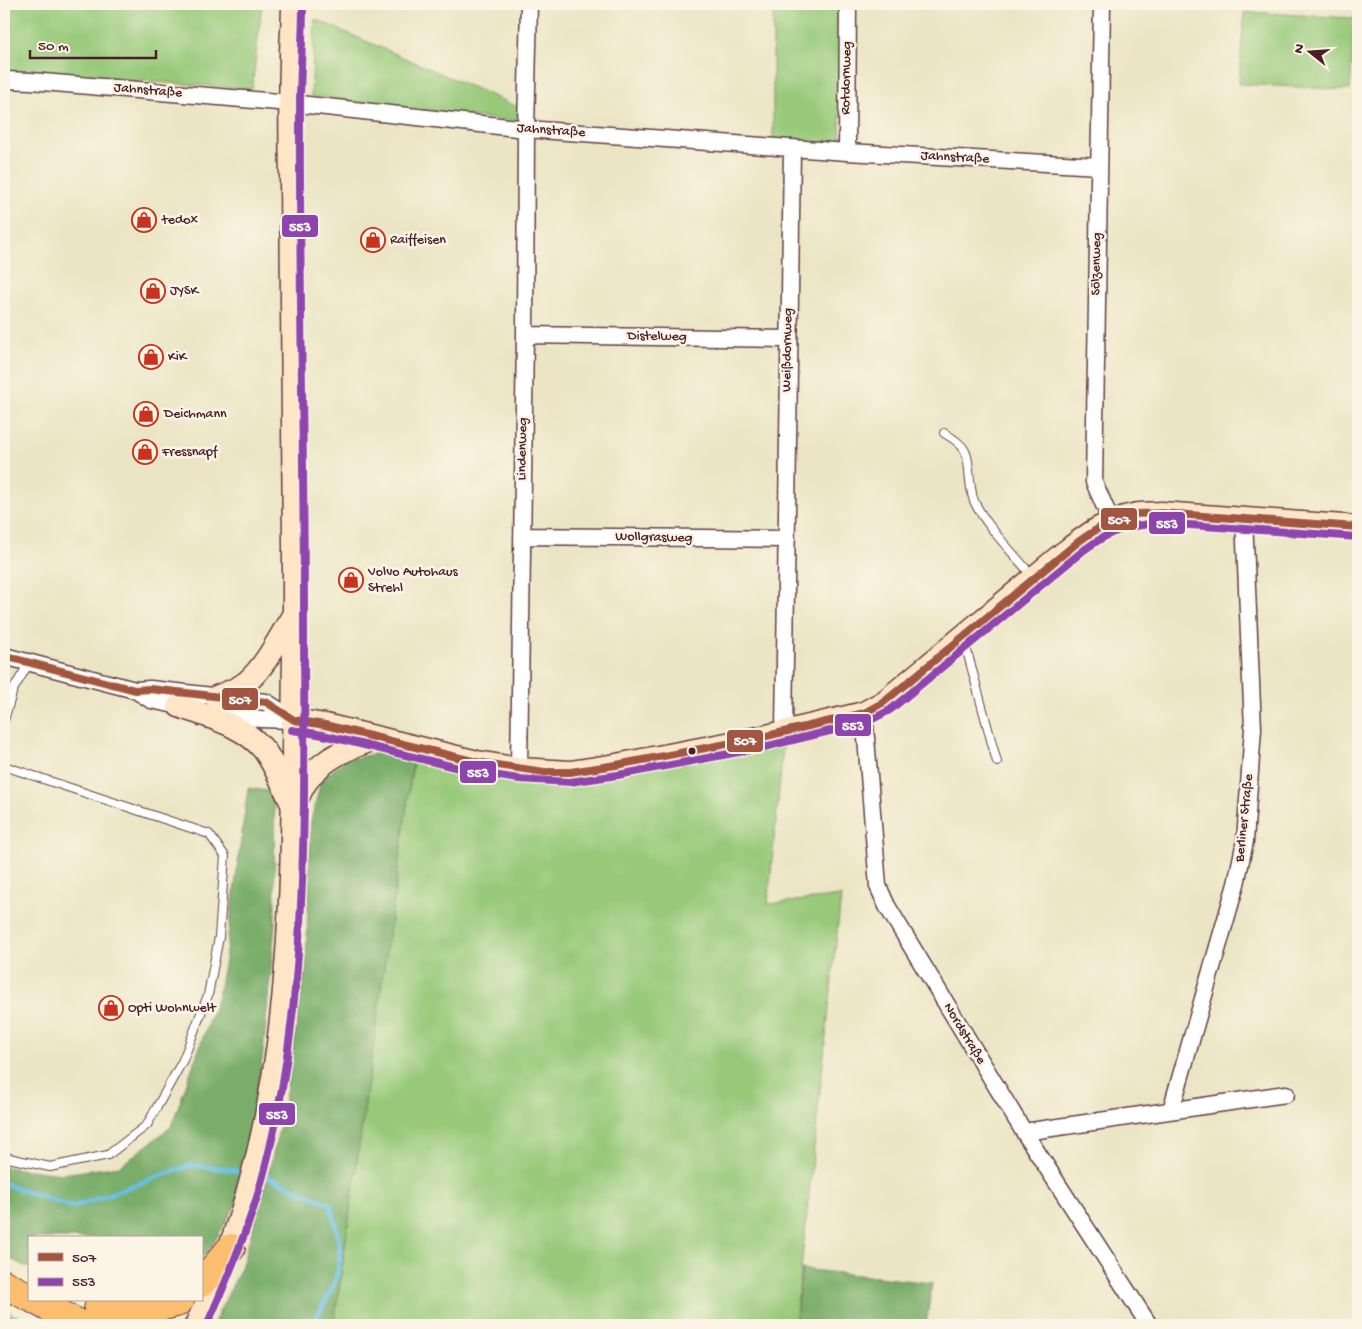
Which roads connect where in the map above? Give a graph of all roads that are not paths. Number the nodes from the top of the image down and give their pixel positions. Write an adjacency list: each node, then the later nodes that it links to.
1 (293, 4): 6 (street)
2 (529, 4): 7 (street, Lindenweg)
3 (848, 4): 9 (street, Rotdornweg)
4 (1102, 4): 10 (street, Sölzenweg)
5 (4, 80): 6 (street, Jahnstraße)
6 (290, 103): 7 (street, Jahnstraße); 20 (street)
7 (526, 129): 8 (street, Jahnstraße); 11 (street, Lindenweg)
8 (792, 148): 9 (street, Jahnstraße); 12 (street, Weißdornweg)
9 (847, 152): 10 (street, Jahnstraße)
10 (1099, 166): 15 (street, Sölzenweg)
11 (525, 335): 12 (street, Distelweg); 17 (street, Lindenweg)
12 (788, 339): 18 (street, Weißdornweg)
13 (944, 433): 19 (lane)
14 (1244, 518): 15 (street); 16 (street); 37 (street, Berliner Straße)
15 (1111, 521): 19 (street)
16 (1358, 526)
17 (522, 536): 18 (street, Wollgrasweg); 34 (street, Lindenweg)
18 (787, 539): 30 (street, Weißdornweg)
19 (1033, 578): 21 (street)
20 (294, 614): 25 (street); 29 (street)
21 (963, 636): 27 (street); 32 (lane)
22 (4, 656): 23 (street)
23 (29, 663): 24 (street); 28 (lane)
24 (135, 690): 25 (street); 26 (street)
25 (216, 697): 29 (street)
26 (179, 706): 29 (street); 35 (street)
27 (864, 713): 30 (street); 38 (street, Nordstraße)
28 (4, 720)
29 (294, 720): 31 (street); 35 (street)
30 (784, 732): 34 (street)
31 (378, 738): 34 (street); 35 (street)
32 (997, 762)
33 (4, 766): 39 (lane)
34 (518, 769)
35 (294, 807): 40 (street)
36 (1286, 1094): 37 (street)
37 (1171, 1110): 38 (street)
38 (1024, 1132): 51 (street, Nordstraße)
39 (4, 1157)
40 (231, 1248): 43 (highway); 50 (street)
41 (4, 1266): 42 (highway)
42 (28, 1277)
43 (202, 1282)
44 (4, 1284): 45 (highway)
45 (28, 1296)
46 (40, 1302): 48 (highway)
47 (177, 1302): 48 (highway)
48 (79, 1315): 49 (highway)
49 (130, 1325)
50 (196, 1325)
51 (1149, 1325)

